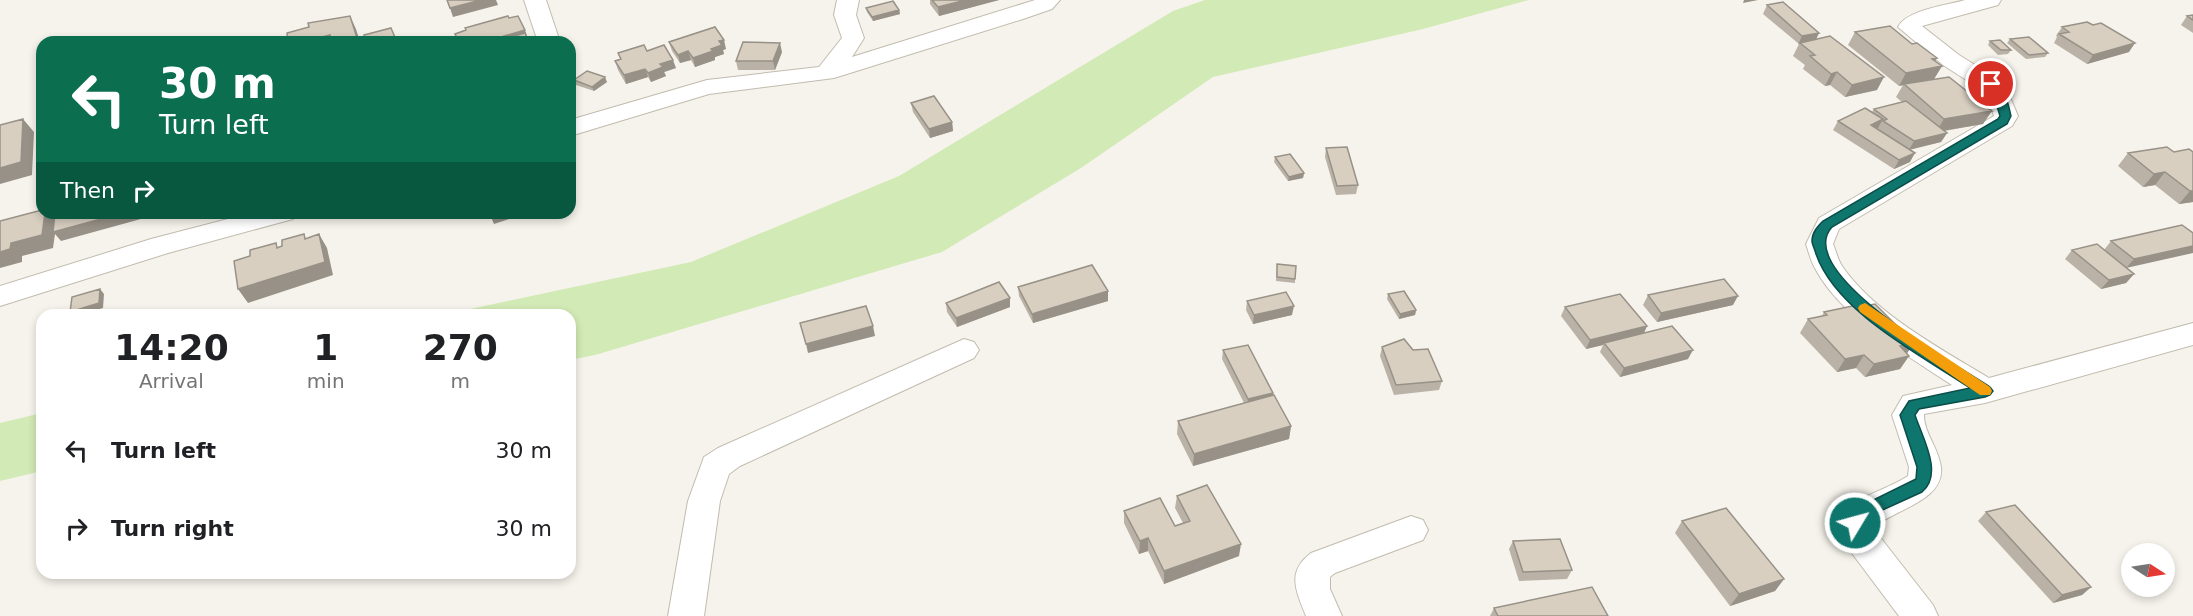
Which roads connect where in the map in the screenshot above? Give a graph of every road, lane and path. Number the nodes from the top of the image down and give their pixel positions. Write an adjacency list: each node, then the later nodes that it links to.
1 (535, 0): 5 (street)
2 (848, 0): 6 (street)
3 (1049, 0): 6 (street)
4 (1990, 0): 12 (street)
5 (547, 36)
6 (826, 73): 7 (street)
7 (576, 126)
8 (262, 219): 9 (street)
9 (0, 296)
10 (2193, 334): 12 (street)
11 (964, 350): 14 (street)
12 (1985, 391): 16 (street)
13 (1411, 530): 15 (street)
14 (686, 616)
15 (1324, 616)
16 (1920, 616)

